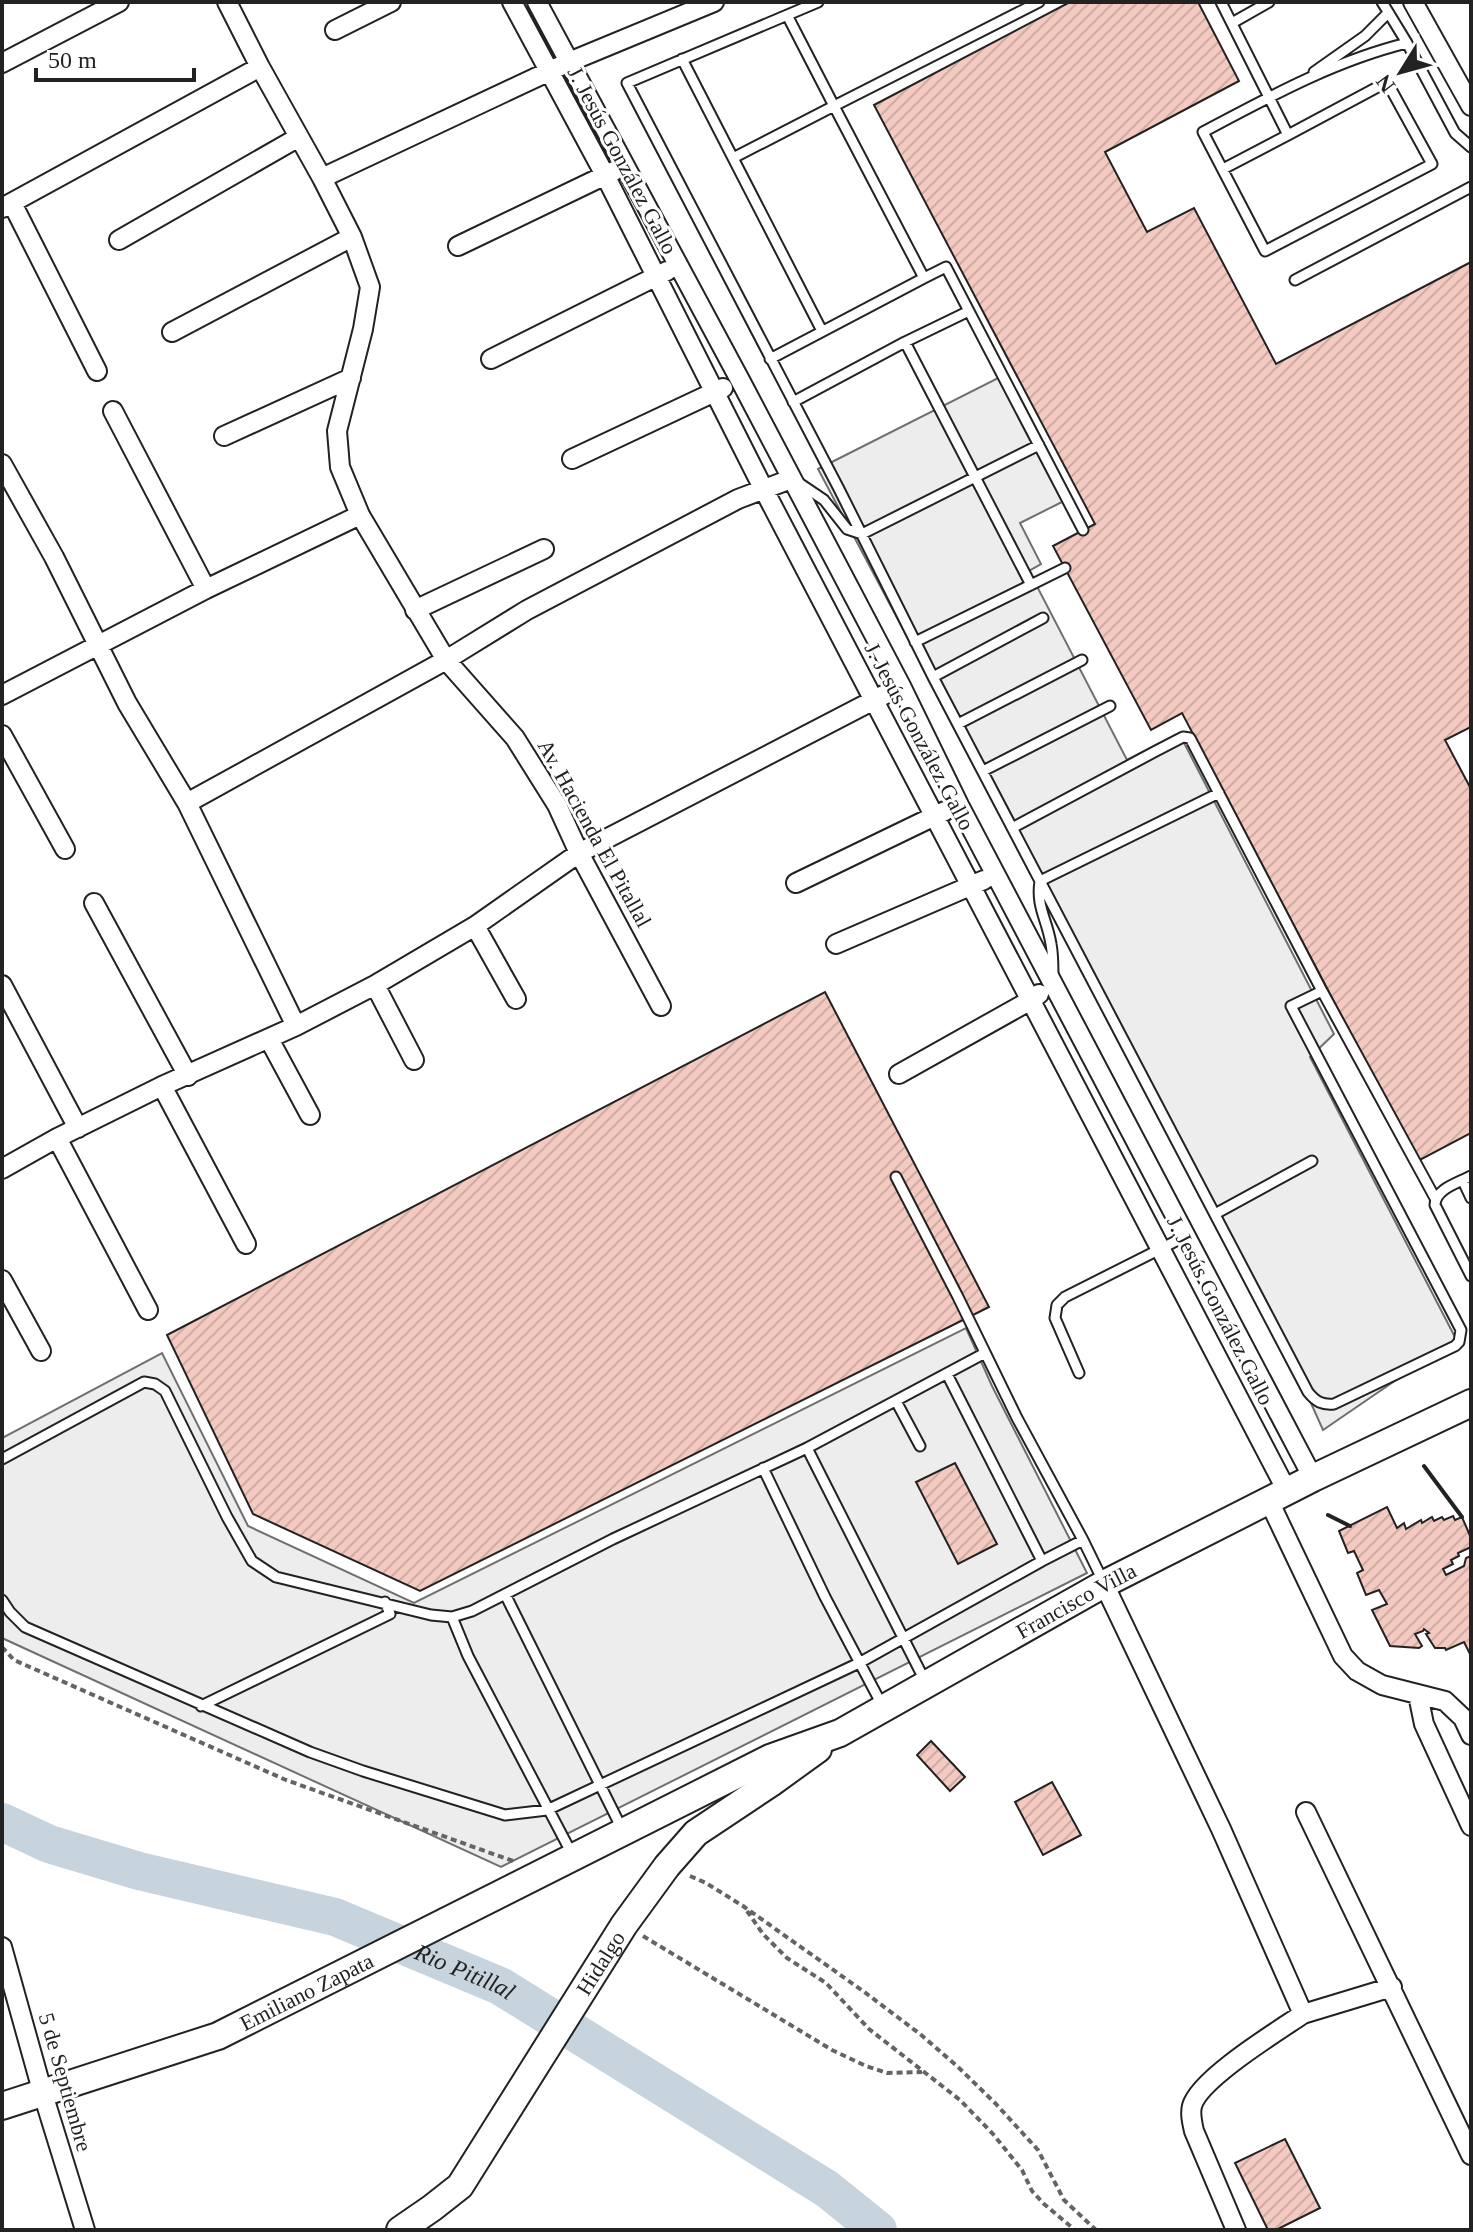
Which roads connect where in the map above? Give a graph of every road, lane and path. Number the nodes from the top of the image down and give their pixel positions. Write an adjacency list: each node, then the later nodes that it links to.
1 (119, 2): 20 (street)
2 (227, 2): 21 (street, Av. Hacienda El Pitallal)
3 (391, 2): 16 (street)
4 (512, 2): 22 (street, J. Jesús González Gallo)
5 (537, 2): 19 (street, J. Jesús González Gallo)
6 (714, 2): 19 (street)
7 (818, 2): 14 (lane)
8 (1039, 2): 25 (lane)
9 (1221, 2): 15 (lane)
10 (1269, 2): 15 (lane)
11 (1382, 2): 13 (lane)
12 (1413, 2): 26 (street)
13 (1388, 13): 17 (lane); 23 (lane)
14 (787, 15): 18 (lane); 25 (lane)
15 (1232, 23): 24 (lane)
16 (335, 30)
17 (1407, 43): 23 (lane); 29 (lane)
18 (682, 59): 30 (lane); 49 (lane)
19 (569, 62): 22 (street); 31 (street, J. Jesús González Gallo)
20 (2, 63)
21 (260, 67): 28 (street, Av. Hacienda El Pitallal); 36 (street)
22 (550, 71): 33 (street, J. Jesús González Gallo); 34 (street)
23 (1305, 79): 24 (lane)
24 (1270, 96): 27 (lane); 32 (lane)
25 (834, 106): 30 (lane); 42 (lane)
26 (1471, 106)
27 (1288, 135): 32 (lane); 32 (lane)
28 (299, 137): 34 (street, Av. Hacienda El Pitallal); 38 (street)
29 (1471, 147)
30 (733, 158): 45 (lane)
31 (624, 166): 33 (street); 40 (street, J. Jesús González Gallo)
32 (1223, 169)
33 (605, 175): 39 (street); 41 (street, J. Jesús González Gallo)
34 (322, 178): 37 (street, Av. Hacienda El Pitallal)
35 (1471, 187): 43 (lane)
36 (7, 206): 50 (street)
37 (352, 237): 46 (street); 51 (street, Av. Hacienda El Pitallal)
38 (119, 240)
39 (458, 246)
40 (678, 265): 41 (street); 52 (street, J. Jesús González Gallo)
41 (657, 276): 48 (street); 53 (street, J. Jesús González Gallo)
42 (924, 278): 44 (lane); 45 (lane)
43 (1295, 280)
44 (969, 311): 47 (lane); 57 (lane)
45 (822, 331): 49 (lane)
46 (172, 332)
47 (905, 342): 54 (lane); 60 (lane)
48 (491, 359)
49 (770, 359): 54 (lane)
50 (97, 371)
51 (351, 378): 56 (street); 63 (street, Av. Hacienda El Pitallal)
52 (740, 380): 53 (street); 61 (street, J. Jesús González Gallo)
53 (715, 391): 58 (street); 62 (street, J. Jesús González Gallo)
54 (793, 402): 65 (lane)
55 (113, 411): 69 (street)
56 (224, 436)
57 (1039, 445): 60 (lane); 64 (lane)
58 (572, 459)
59 (2, 464): 73 (street)
60 (974, 477): 65 (lane); 68 (lane)
61 (791, 479): 62 (street); 65 (lane); 77 (street, J. Jesús González Gallo)
62 (763, 488): 74 (street); 79 (street, J. Jesús González Gallo)
63 (360, 515): 69 (street); 70 (street, Av. Hacienda El Pitallal)
64 (1083, 530)
65 (862, 534): 72 (lane)
66 (544, 549): 70 (street)
67 (1065, 568): 68 (lane)
68 (1031, 585): 72 (lane)
69 (206, 589): 73 (street)
70 (415, 610): 74 (street, Av. Hacienda El Pitallal)
71 (1043, 618): 76 (lane)
72 (915, 642): 76 (lane)
73 (97, 644): 78 (street); 85 (street)
74 (446, 660): 85 (street); 90 (street, Av. Hacienda El Pitallal)
75 (1082, 660): 81 (lane)
76 (933, 677): 81 (lane)
77 (901, 686): 79 (street); 86 (street, J. Jesús González Gallo)
78 (2, 695)
79 (874, 701): 87 (street, J. Jesús González Gallo); 90 (street)
80 (1110, 706): 83 (lane)
81 (958, 724): 83 (lane)
82 (2, 735): 89 (street)
83 (983, 771): 88 (lane)
84 (1219, 793): 88 (lane); 92 (lane); 101 (lane)
85 (187, 803): 105 (street)
86 (959, 805): 87 (street); 91 (street, J. Jesús González Gallo)
87 (935, 816): 93 (street); 94 (street, J. Jesús González Gallo)
88 (1012, 828): 92 (lane)
89 (65, 849)
90 (579, 853): 96 (street); 104 (street, Av. Hacienda El Pitallal)
91 (996, 875): 94 (street); 98 (street, J. Jesús González Gallo)
92 (1040, 881): 98 (lane); 120 (lane)
93 (796, 883)
94 (972, 885): 97 (street); 103 (street, J. Jesús González Gallo)
95 (94, 903): 109 (street)
96 (475, 926): 100 (street); 102 (street)
97 (836, 944)
98 (1053, 982): 103 (street); 121 (street, J. Jesús González Gallo)
99 (2, 985): 112 (street)
100 (375, 985): 105 (street); 107 (street)
101 (1322, 991): 118 (lane); 120 (lane)
102 (516, 999)
103 (1031, 1000): 108 (street); 123 (street, J. Jesús González Gallo)
104 (661, 1006)
105 (296, 1026): 106 (street)
106 (269, 1039): 109 (street); 111 (street)
107 (414, 1060)
108 (899, 1074)
109 (188, 1076): 110 (street)
110 (162, 1086): 112 (street); 122 (street)
111 (310, 1115)
112 (78, 1128): 113 (street)
113 (57, 1138): 115 (street); 126 (street)
114 (1312, 1161): 120 (lane)
115 (2, 1169)
116 (896, 1177): 128 (lane)
117 (1467, 1178): 118 (lane); 119 (lane)
118 (1435, 1198): 124 (lane)
119 (1471, 1198)
120 (1215, 1214)
121 (1186, 1236): 123 (lane); 137 (street, J. Jesús González Gallo)
122 (246, 1244)
123 (1162, 1249): 129 (lane); 138 (street, J. Jesús González Gallo)
124 (1471, 1276)
125 (2, 1280): 127 (street)
126 (148, 1310)
127 (41, 1351)
128 (985, 1353): 130 (lane); 139 (lane)
129 (1079, 1373)
130 (947, 1374): 131 (lane); 140 (lane)
131 (896, 1401): 133 (lane); 134 (lane)
132 (1471, 1403): 137 (street, Francisco Villa)
133 (920, 1446)
134 (807, 1448): 136 (lane); 146 (lane)
135 (2, 1459): 144 (lane)
136 (763, 1468): 142 (lane); 148 (lane)
137 (1313, 1478): 138 (street, Francisco Villa)
138 (1278, 1496): 141 (street, Francisco Villa); 150 (street, J. Jesús González Gallo)
139 (1083, 1540): 140 (lane); 141 (lane)
140 (1042, 1561): 146 (lane)
141 (1104, 1584): 149 (street, Francisco Villa); 168 (street)
142 (505, 1594): 145 (lane); 155 (lane)
143 (2, 1600): 151 (lane)
144 (385, 1602): 145 (lane); 151 (lane)
145 (452, 1617): 157 (lane)
146 (903, 1639): 148 (lane); 149 (lane)
147 (2, 1647): 163 (path)
148 (859, 1663): 152 (lane); 155 (lane)
149 (927, 1684): 152 (street, Francisco Villa)
150 (1418, 1695): 154 (street, J. Jesús González Gallo); 159 (street)
151 (201, 1706): 157 (lane)
152 (884, 1708): 153 (street, Francisco Villa)
153 (840, 1733): 156 (street, Francisco Villa); 162 (street, Hidalgo)
154 (1471, 1735)
155 (600, 1785): 157 (lane); 160 (lane)
156 (682, 1802): 160 (street, Emiliano Zapata)
157 (547, 1810): 161 (lane)
158 (1306, 1812): 167 (street)
159 (1471, 1826)
160 (623, 1832): 161 (street, Emiliano Zapata)
161 (573, 1857): 163 (street, Emiliano Zapata)
162 (667, 1866): 164 (path); 165 (street, Hidalgo)
163 (542, 1872): 170 (street, Emiliano Zapata)
164 (743, 1906): 169 (path); 176 (path)
165 (624, 1925): 169 (path); 174 (street, Hidalgo)
166 (2, 1947): 170 (street, 5 de Septiembre)
167 (1392, 1987): 168 (street); 172 (street)
168 (1303, 2014): 177 (street)
169 (925, 2072): 175 (path)
170 (43, 2094): 171 (street, Emiliano Zapata); 173 (street, 5 de Septiembre)
171 (2, 2106)
172 (1471, 2155)
173 (85, 2230)
174 (398, 2230)
175 (1075, 2230)
176 (1096, 2230)
177 (1236, 2230)

